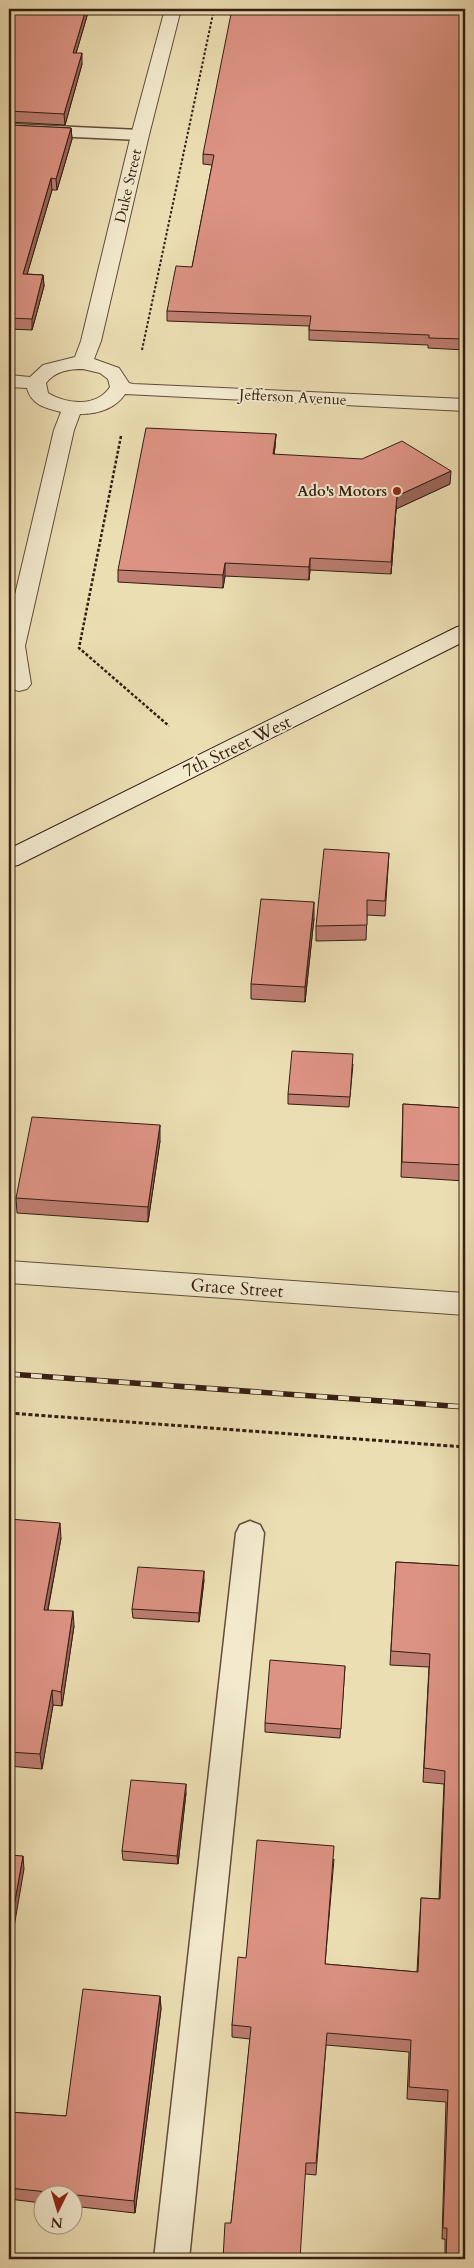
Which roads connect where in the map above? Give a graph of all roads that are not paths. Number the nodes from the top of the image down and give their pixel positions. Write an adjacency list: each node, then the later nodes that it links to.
1 (173, 9): 3 (street, Duke Street)
2 (9, 129): 3 (lane)
3 (140, 135): 4 (street, Duke Street)
4 (83, 363): 6 (street); 7 (street)
5 (9, 381): 6 (street)
6 (36, 383): 9 (street)
7 (120, 387): 8 (street, Jefferson Avenue); 9 (street)
8 (465, 406)
9 (72, 408): 11 (street)
10 (465, 632): 12 (street, 7th Street West)
11 (19, 684)
12 (9, 859)
13 (9, 1272): 14 (street, Grace Street)
14 (465, 1304)
15 (250, 1533): 16 (lane)
16 (171, 2259)

